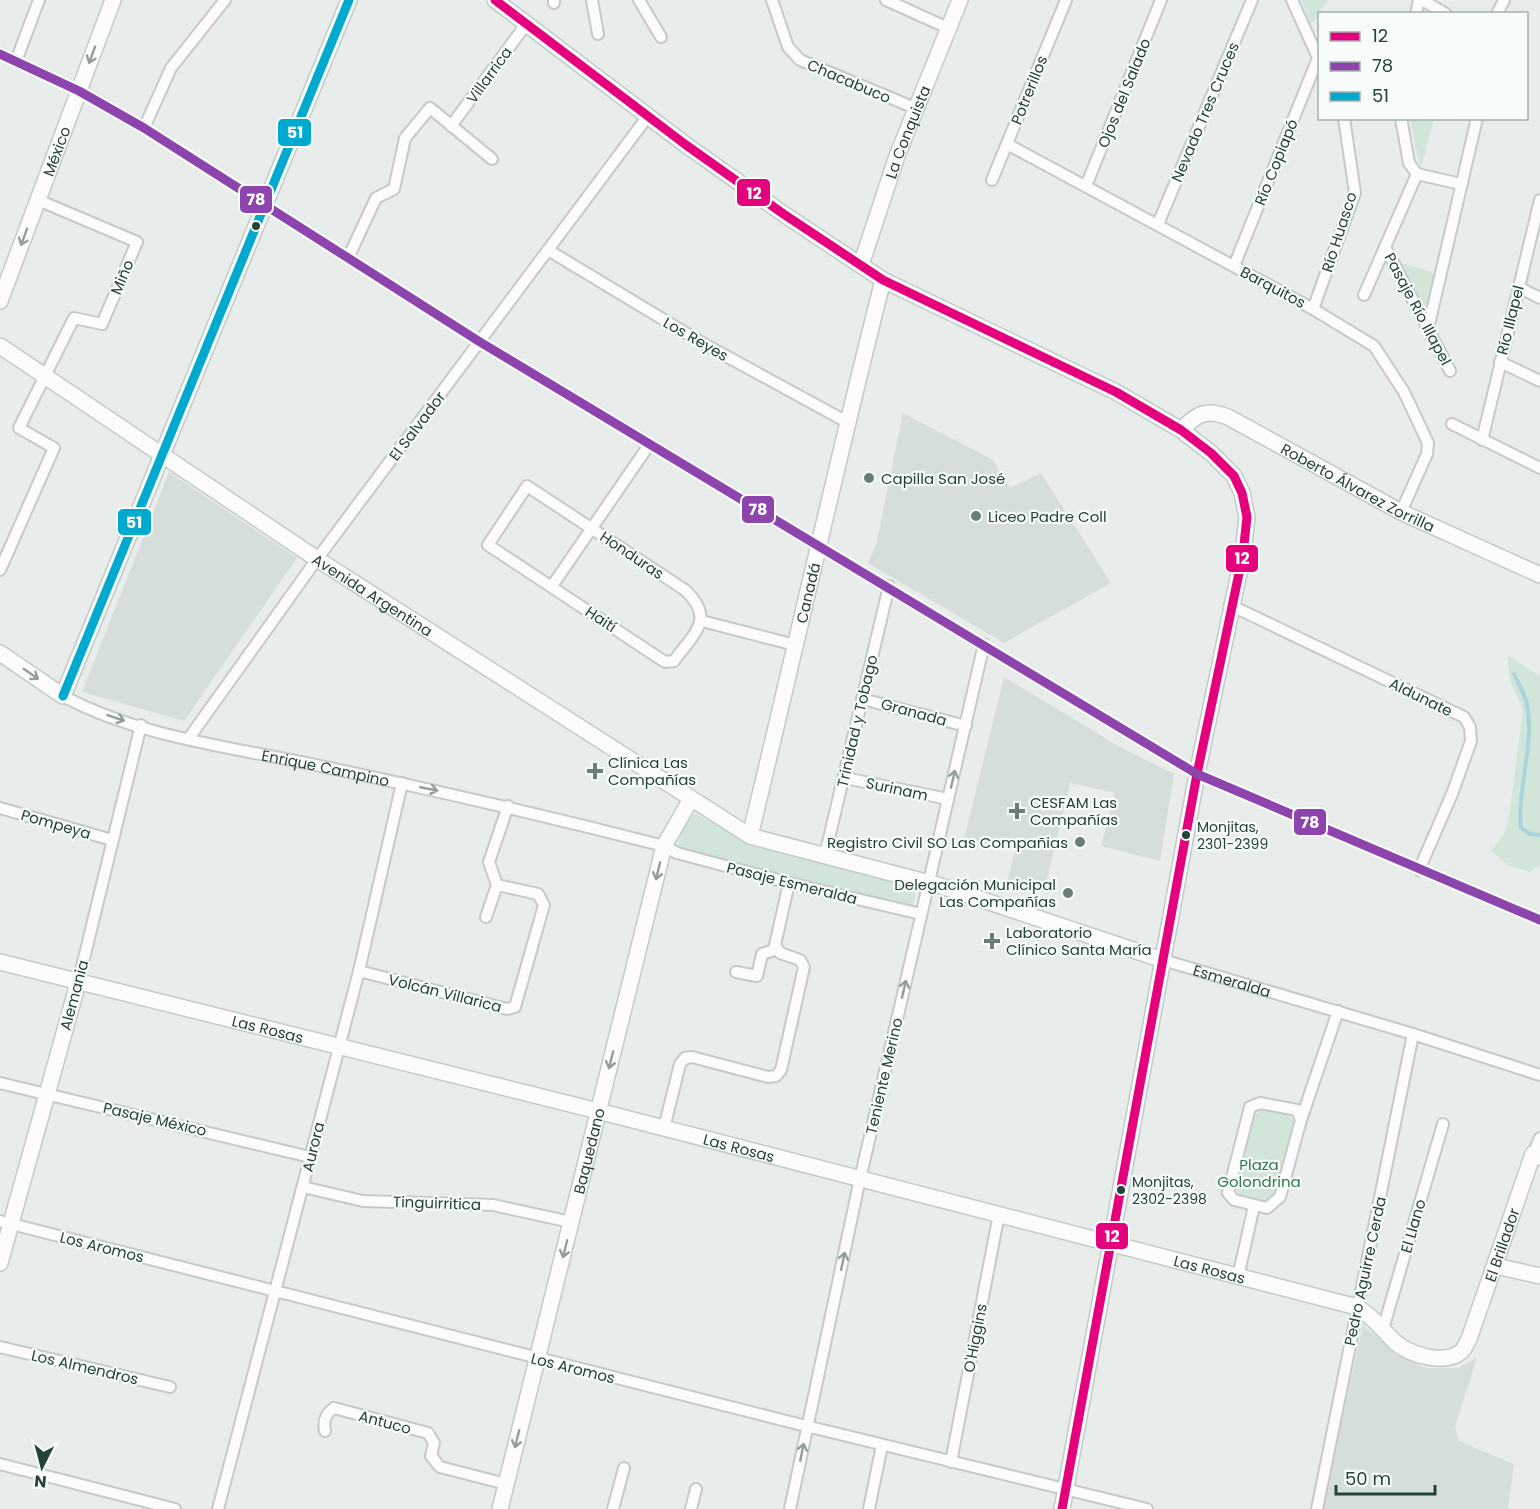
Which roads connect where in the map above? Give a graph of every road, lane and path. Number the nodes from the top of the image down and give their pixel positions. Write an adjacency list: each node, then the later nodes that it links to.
1 (39, 0): 23 (street)
2 (112, 0): 25 (street, México, one-way to 25)
3 (225, 0): 32 (street)
4 (349, 0): 41 (street)
5 (495, 0): 17 (street)
6 (592, 0): 19 (street)
7 (639, 0): 20 (street)
8 (772, 0): 26 (street, Chacabuco)
9 (886, 0): 18 (street)
10 (960, 0): 18 (street, La Conquista)
11 (1066, 0): 33 (street, Potrerillos)
12 (1161, 0): 38 (street, Ojos del Salado)
13 (1252, 0): 43 (street, Nevado Tres Cruces)
14 (1292, 0): 22 (street)
15 (1420, 0): 16 (street)
16 (1442, 12)
17 (527, 23): 27 (street); 31 (street, Villarrica)
18 (948, 28): 26 (street, La Conquista)
19 (598, 34)
20 (661, 37)
21 (0, 54): 23 (street)
22 (1318, 58)
23 (16, 61): 25 (street)
24 (1318, 62): 48 (street, Río Copiapó)
25 (79, 91): 32 (street); 39 (street, México)
26 (915, 108): 47 (street, La Conquista)
27 (648, 116): 45 (street, El Salvador); 47 (street)
28 (1344, 120): 54 (street, Río Huasco)
29 (1401, 120): 35 (street)
30 (1476, 120): 37 (street)
31 (451, 126): 34 (street); 46 (street)
32 (144, 128): 41 (street)
33 (1007, 144): 36 (street, Potrerillos); 38 (street, Barquitos)
34 (492, 159)
35 (1417, 174): 37 (street); 44 (street)
36 (992, 180)
37 (1461, 184): 55 (street)
38 (1086, 186): 43 (street, Barquitos)
39 (38, 200): 53 (street, México, one-way to 53); 60 (street, Miño)
40 (1540, 200): 42 (street, Río Illapel)
41 (263, 206): 46 (street); 67 (street)
42 (1538, 218): 50 (street, Río Illapel)
43 (1158, 224): 48 (street, Barquitos)
44 (1385, 247): 51 (street); 55 (street, Pasaje Río Illapel)
45 (548, 250): 56 (street, El Salvador); 62 (street, Los Reyes)
46 (348, 258): 56 (street)
47 (861, 265): 49 (street)
48 (1233, 266): 54 (street, Barquitos)
49 (883, 280): 62 (street, Canadá); 64 (street)
50 (1518, 287): 52 (street); 58 (street, Río Illapel)
51 (1364, 295)
52 (1540, 297)
53 (0, 301)
54 (1313, 309): 69 (street, Barquitos)
55 (1428, 329): 59 (street, Pasaje Río Illapel)
56 (480, 342): 66 (street); 73 (street, El Salvador)
57 (0, 346): 60 (street, Avenida Argentina)
58 (1500, 362): 61 (street); 65 (street, Río Illapel)
59 (1450, 371)
60 (45, 378): 67 (street, Avenida Argentina); 74 (street)
61 (1540, 381)
62 (847, 422): 72 (street, Canadá)
63 (1452, 424): 65 (street)
64 (1181, 430): 69 (street, Roberto Álvarez Zorrilla); 78 (street)
65 (1482, 440): 68 (street)
66 (649, 445): 70 (street); 72 (street)
67 (161, 454): 73 (street, Avenida Argentina); 83 (street)
68 (1540, 468)
69 (1401, 512): 75 (street, Roberto Álvarez Zorrilla)
70 (592, 528): 71 (street, Honduras); 76 (street); 79 (street, Honduras)
71 (488, 545): 76 (street, Haití)
72 (820, 548): 77 (street); 81 (street, Canadá)
73 (317, 559): 87 (street, El Salvador); 91 (street, Avenida Argentina)
74 (0, 570)
75 (1540, 575)
76 (552, 586): 79 (street, Haití)
77 (889, 586): 80 (street); 84 (street, Trinidad y Tobago)
78 (1230, 605): 88 (street); 99 (street, Aldunate)
79 (702, 621): 81 (street)
80 (984, 644): 86 (street, Teniente Merino); 88 (street)
81 (795, 645): 95 (street, Canadá)
82 (0, 652): 83 (street, Enrique Campino, one-way to 83)
83 (63, 696): 85 (street, Enrique Campino, one-way to 85)
84 (862, 699): 86 (street, Granada); 89 (street, Trinidad y Tobago)
85 (141, 725): 87 (street, Enrique Campino); 96 (street, Alemania)
86 (966, 726): 92 (street, Teniente Merino, one-way to 86)
87 (189, 738): 90 (street, Enrique Campino)
88 (1197, 774): 99 (street); 107 (street)
89 (845, 778): 92 (street, Surinam); 98 (street, Trinidad y Tobago)
90 (402, 783): 93 (street, Enrique Campino, one-way to 93); 109 (street, Aurora)
91 (691, 799): 95 (street, Avenida Argentina); 97 (street, Baquedano)
92 (948, 799): 101 (street, Teniente Merino)
93 (508, 806): 97 (street, Enrique Campino); 102 (street)
94 (0, 808): 96 (street, Pompeya)
95 (750, 836): 98 (street, Esmeralda)
96 (112, 840): 111 (street, Alemania)
97 (664, 846): 100 (street, Pasaje Esmeralda); 118 (street, Baquedano, one-way to 118)
98 (825, 855): 101 (street, Esmeralda)
99 (1419, 870): 105 (street)
100 (789, 883): 103 (street, Pasaje Esmeralda); 106 (street)
101 (928, 883): 103 (street, Teniente Merino); 107 (street, Esmeralda)
102 (497, 885): 104 (street); 109 (street, Volcán Villarica)
103 (921, 914): 125 (street, Teniente Merino, one-way to 103)
104 (486, 918)
105 (1540, 920)
106 (777, 949): 110 (street); 121 (street)
107 (1163, 960): 112 (street, Esmeralda); 131 (street)
108 (0, 962): 111 (street, Las Rosas)
109 (359, 971): 114 (street, Aurora)
110 (736, 972)
111 (78, 983): 114 (street, Las Rosas); 117 (street, Alemania)
112 (1338, 1011): 113 (street, Esmeralda); 119 (street)
113 (1413, 1034): 115 (street, Esmeralda); 137 (street, Pedro Aguirre Cerda)
114 (339, 1048): 118 (street, Las Rosas); 124 (street, Aurora)
115 (1540, 1075)
116 (0, 1083): 117 (street, Pasaje México)
117 (47, 1094): 124 (street, Pasaje México); 129 (street, Alemania)
118 (598, 1111): 121 (street, Las Rosas); 130 (street, Baquedano)
119 (1301, 1120): 127 (street); 127 (street)
120 (1443, 1124): 138 (street, El Llano)
121 (664, 1128): 125 (street, Las Rosas)
122 (1540, 1138): 123 (street, El Brillador)
123 (1536, 1156): 133 (street, El Brillador)
124 (310, 1157): 126 (street, Aurora)
125 (861, 1179): 128 (street, Las Rosas); 143 (street, Teniente Merino, one-way to 125)
126 (303, 1187): 130 (street, Tinguirritica); 136 (street, Aurora)
127 (1254, 1206): 135 (street)
128 (999, 1214): 131 (street, Las Rosas); 146 (street, O'Higgins)
129 (5, 1222): 132 (street, Alemania); 136 (street, Los Aromos)
130 (572, 1222): 141 (street, Baquedano, one-way to 141)
131 (1112, 1245): 135 (street, Las Rosas); 151 (street)
132 (0, 1263)
133 (1496, 1266): 134 (street); 140 (street, El Brillador)
134 (1540, 1276)
135 (1238, 1277): 137 (street, Las Rosas)
136 (275, 1291): 141 (street, Los Aromos); 153 (street, Aurora)
137 (1357, 1307): 138 (street, Las Rosas); 161 (street, Pedro Aguirre Cerda)
138 (1383, 1329): 140 (street, Las Rosas)
139 (0, 1347): 142 (street, Los Almendros)
140 (1462, 1350)
141 (537, 1359): 143 (street, Los Aromos); 149 (street, Baquedano, one-way to 149)
142 (170, 1387)
143 (807, 1426): 145 (street, Los Aromos); 157 (street, Teniente Merino, one-way to 143)
144 (325, 1431): 149 (street, Antuco)
145 (882, 1445): 146 (street, Los Aromos); 158 (street)
146 (951, 1462): 151 (street, Los Aromos)
147 (0, 1464): 152 (street)
148 (624, 1468): 155 (street)
149 (506, 1484): 154 (street, Baquedano)
150 (696, 1489): 156 (street)
151 (1066, 1489): 159 (street); 160 (street, Los Aromos)
152 (175, 1509)
153 (218, 1509)
154 (500, 1509)
155 (613, 1509)
156 (691, 1509)
157 (790, 1509)
158 (869, 1509)
159 (1062, 1509)
160 (1147, 1509)
161 (1317, 1509)

